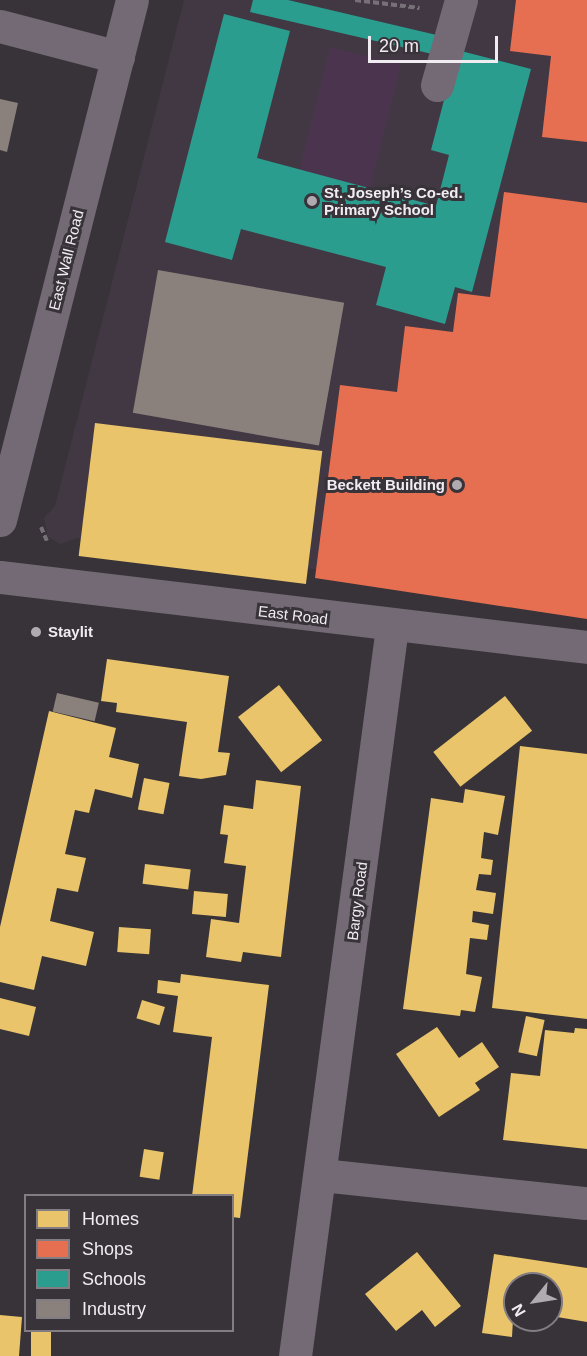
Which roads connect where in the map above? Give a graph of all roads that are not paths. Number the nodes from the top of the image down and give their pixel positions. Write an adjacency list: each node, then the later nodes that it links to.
1 (132, 0): 4 (main road, East Wall Road)
2 (460, 6): 5 (street)
3 (0, 26): 4 (street)
4 (118, 57): 6 (main road, East Wall Road)
5 (437, 85)
6 (0, 520)
7 (0, 577): 8 (street, East Road)
8 (392, 627): 9 (street, East Road); 10 (street, Bargy Road)
9 (587, 647)
10 (322, 1175): 11 (street); 12 (street, Bargy Road)
11 (584, 1203)
12 (295, 1356)

